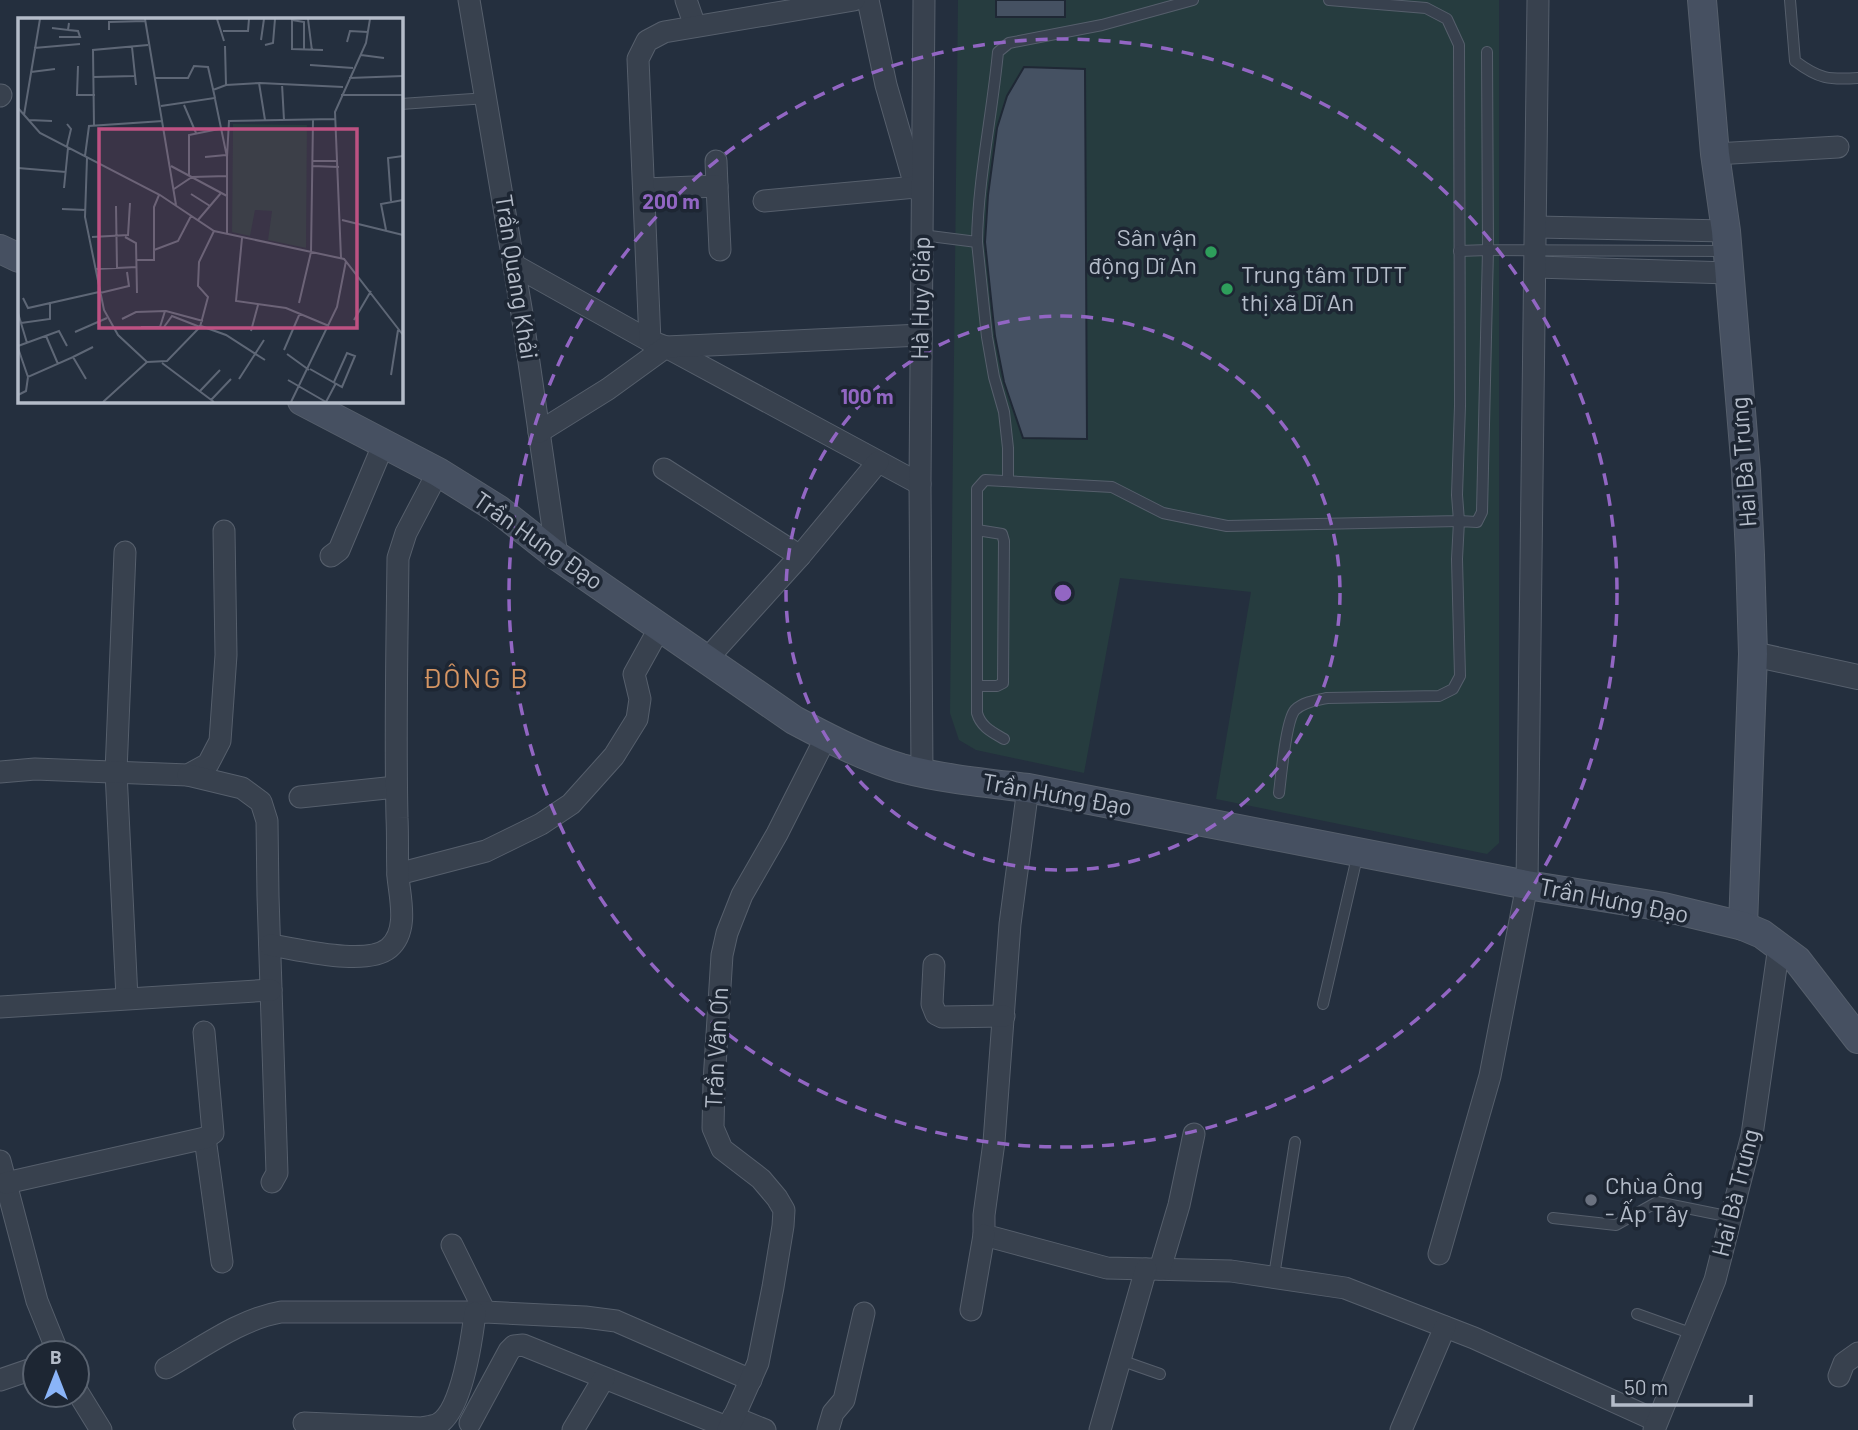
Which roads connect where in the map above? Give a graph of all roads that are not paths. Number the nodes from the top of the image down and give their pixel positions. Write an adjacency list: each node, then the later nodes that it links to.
1 (469, 0): 14 (street, Trần Quang Khải)
2 (686, 0): 11 (street)
3 (854, 0): 11 (street)
4 (868, 0): 21 (street, Hà Huy Giáp)
5 (924, 0): 21 (street)
6 (1193, 0): 25 (lane)
7 (1329, 0): 29 (lane)
8 (1538, 0): 23 (street)
9 (1702, 0): 17 (main road, Hai Bà Trưng)
10 (1790, 0): 13 (lane)
11 (695, 26): 20 (street)
12 (1487, 52): 28 (lane)
13 (1858, 78)
14 (487, 98): 15 (lane); 33 (street, Trần Quang Khải)
15 (402, 104)
16 (1838, 146): 17 (street)
17 (1715, 154): 30 (main road, Hai Bà Trưng)
18 (716, 161): 19 (street)
19 (717, 186): 20 (street); 27 (street)
20 (645, 189): 35 (street)
21 (919, 196): 22 (street); 24 (street, Hà Huy Giáp)
22 (764, 201)
23 (1536, 227): 30 (street); 32 (street)
24 (922, 235): 25 (lane); 34 (street, Hà Huy Giáp)
25 (977, 242): 42 (lane)
26 (0, 249): 31 (main road)
27 (720, 250)
28 (1488, 250): 29 (lane); 32 (lane); 44 (lane)
29 (1459, 251): 44 (lane)
30 (1727, 252): 32 (street); 52 (main road, Hai Bà Trưng)
31 (18, 258)
32 (1536, 258): 68 (street)
33 (514, 265): 35 (street); 37 (street, Trần Quang Khải)
34 (921, 335): 35 (street); 43 (street, Hà Huy Giáp)
35 (658, 344): 37 (street); 39 (street)
36 (305, 402): 38 (main road, Trần Hưng Đạo)
37 (539, 432): 49 (street, Trần Quang Khải)
38 (383, 443): 41 (main road, Trần Hưng Đạo); 48 (street)
39 (878, 462): 43 (street); 50 (street)
40 (664, 469): 50 (street)
41 (438, 472): 49 (main road, Trần Hưng Đạo); 62 (street)
42 (1008, 480): 44 (lane); 45 (lane)
43 (920, 484): 60 (street, Hà Huy Giáp)
44 (1459, 521): 64 (lane)
45 (977, 530): 55 (lane); 55 (lane)
46 (224, 531): 61 (street)
47 (125, 552): 59 (street)
48 (331, 556)
49 (557, 556): 51 (main road, Trần Hưng Đạo)
50 (800, 556): 53 (street)
51 (660, 627): 53 (main road, Trần Hưng Đạo); 67 (street)
52 (1753, 654): 54 (street); 69 (main road, Hai Bà Trưng)
53 (707, 660): 56 (main road, Trần Hưng Đạo)
54 (1858, 677)
55 (976, 687): 57 (lane)
56 (826, 737): 60 (main road, Trần Hưng Đạo); 108 (street, Trần Văn Ơn)
57 (1003, 739)
58 (0, 772): 59 (street)
59 (116, 772): 61 (street); 74 (street)
60 (922, 772): 63 (main road, Trần Hưng Đạo)
61 (188, 775): 70 (street)
62 (396, 787): 65 (street); 67 (street)
63 (1028, 788): 66 (main road, Trần Hưng Đạo); 77 (street)
64 (1279, 793)
65 (300, 797)
66 (1358, 852): 68 (main road, Trần Hưng Đạo); 75 (lane)
67 (398, 874): 70 (street)
68 (1527, 885): 69 (main road, Trần Hưng Đạo); 89 (street)
69 (1743, 926): 71 (main road, Trần Hưng Đạo)
70 (270, 945): 73 (street)
71 (1779, 946): 79 (main road, Trần Hưng Đạo); 85 (street, Hai Bà Trưng)
72 (934, 965): 77 (street)
73 (271, 990): 74 (street); 84 (street)
74 (127, 998): 76 (street)
75 (1323, 1003)
76 (0, 1007)
77 (1003, 1016): 87 (street)
78 (204, 1032): 81 (street)
79 (1858, 1039)
80 (1194, 1134): 91 (street)
81 (205, 1138): 83 (street); 90 (street)
82 (1295, 1142): 92 (lane)
83 (2, 1173): 99 (street)
84 (272, 1182)
85 (1731, 1217): 86 (lane); 98 (street, Hai Bà Trưng)
86 (1553, 1218)
87 (984, 1235): 91 (street); 93 (street)
88 (452, 1244): 94 (street)
89 (1439, 1254)
90 (222, 1262)
91 (1153, 1269): 92 (street); 101 (street)
92 (1274, 1276): 97 (street)
93 (971, 1310)
94 (480, 1312): 102 (street); 108 (street); 110 (street)
95 (864, 1313): 117 (street)
96 (1637, 1314): 98 (lane)
97 (1445, 1327): 113 (street); 119 (street)
98 (1693, 1334): 113 (street, Hai Bà Trưng)
99 (52, 1339)
100 (1858, 1353): 105 (street)
101 (1120, 1360): 104 (lane); 118 (street)
102 (166, 1368)
103 (21, 1373): 107 (street)
104 (1160, 1374)
105 (1839, 1376)
106 (604, 1378): 111 (street); 112 (street); 115 (street)
107 (0, 1380)
108 (751, 1380): 112 (street, Trần Văn Ơn)
109 (88, 1409): 114 (street)
110 (304, 1423)
111 (470, 1423)
112 (730, 1425): 116 (street)
113 (1656, 1425)
114 (101, 1430)
115 (573, 1430)
116 (765, 1430)
117 (828, 1430)
118 (1100, 1430)
119 (1401, 1430)

